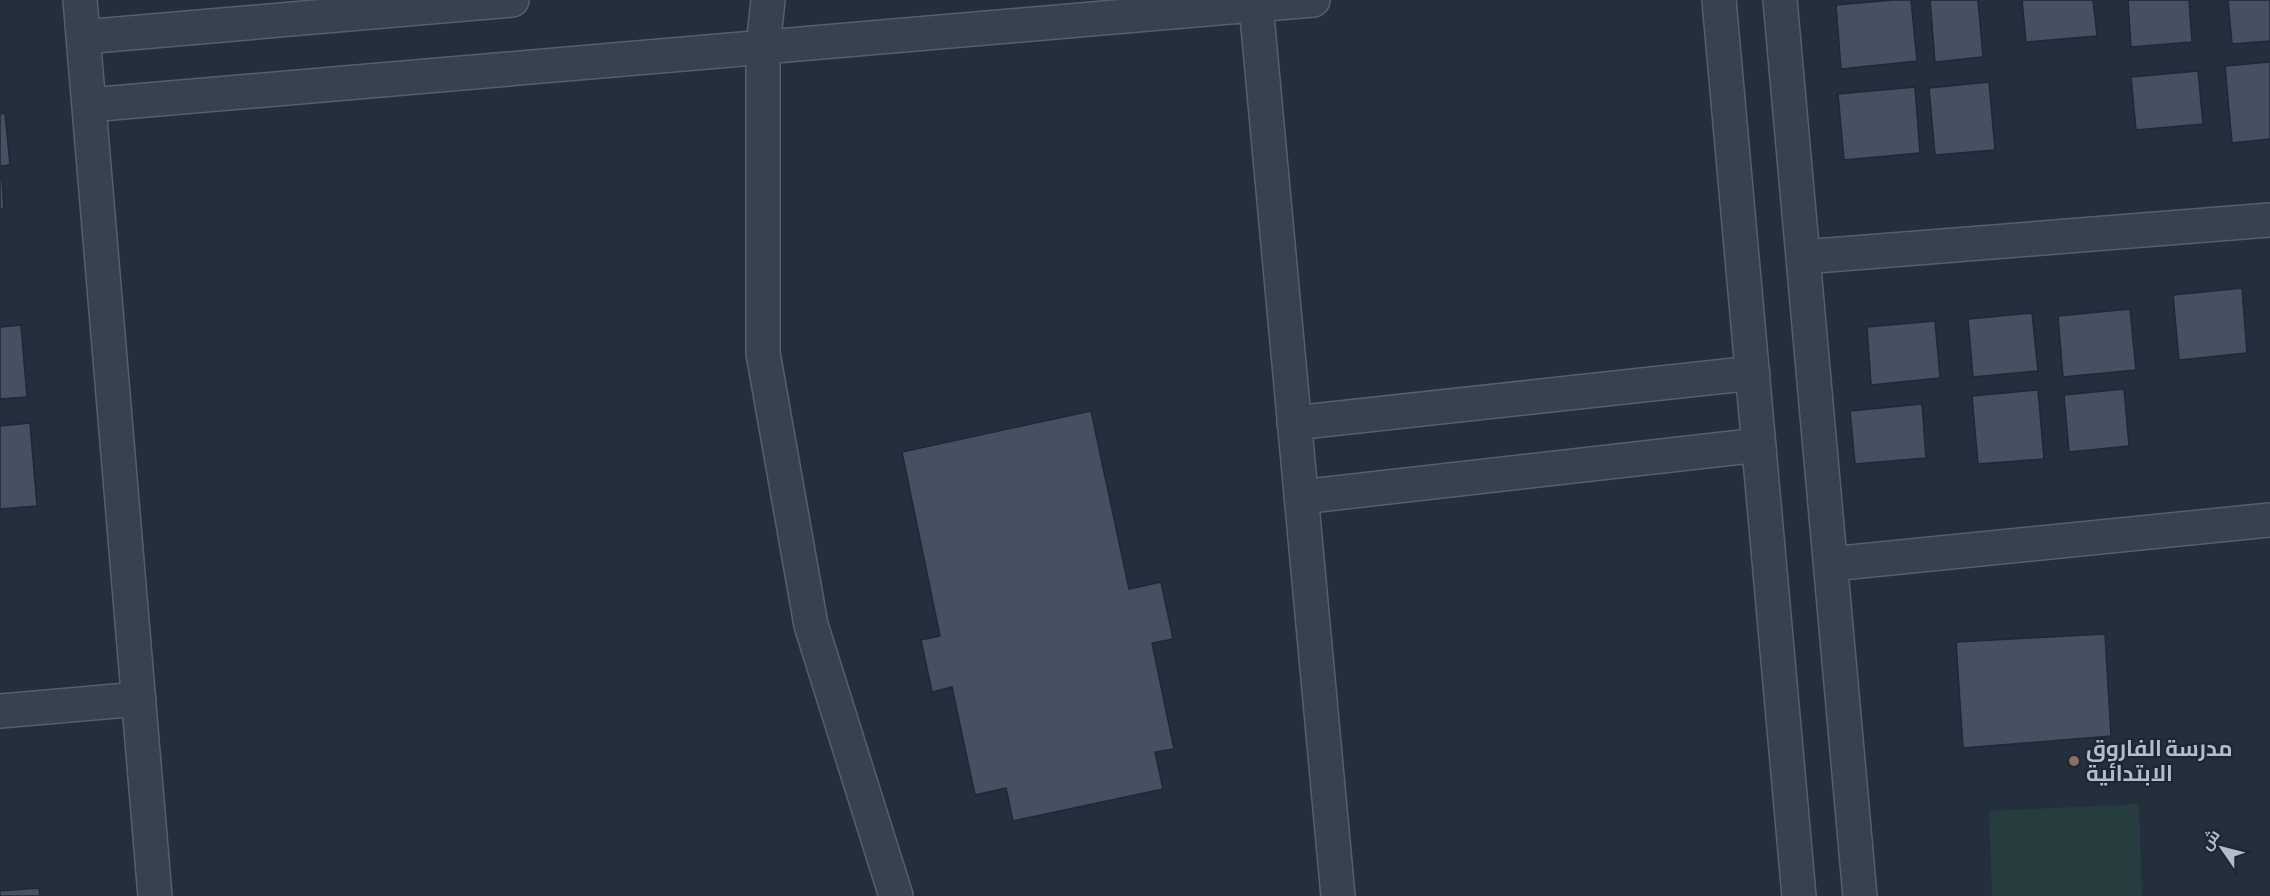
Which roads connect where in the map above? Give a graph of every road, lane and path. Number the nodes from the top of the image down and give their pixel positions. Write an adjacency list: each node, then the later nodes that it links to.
1 (80, 0): 9 (street)
2 (512, 0): 7 (street)
3 (768, 0): 10 (street)
4 (1313, 0): 8 (street)
5 (1719, 0): 14 (street)
6 (1780, 0): 13 (street)
7 (430, 4): 9 (street)
8 (1256, 5): 10 (street); 15 (street)
9 (83, 37): 11 (street)
10 (763, 47): 11 (street); 23 (street)
11 (89, 105): 20 (street)
12 (2270, 220): 13 (street)
13 (1803, 257): 19 (street)
14 (1752, 373): 15 (street); 16 (street)
15 (1294, 423): 17 (street)
16 (1759, 445): 17 (street); 25 (street)
17 (1301, 497): 24 (street)
18 (2270, 520): 19 (street)
19 (1831, 564): 26 (street)
20 (139, 699): 21 (street); 22 (street)
21 (0, 711)
22 (155, 896)
23 (896, 896)
24 (1338, 896)
25 (1799, 896)
26 (1860, 896)

